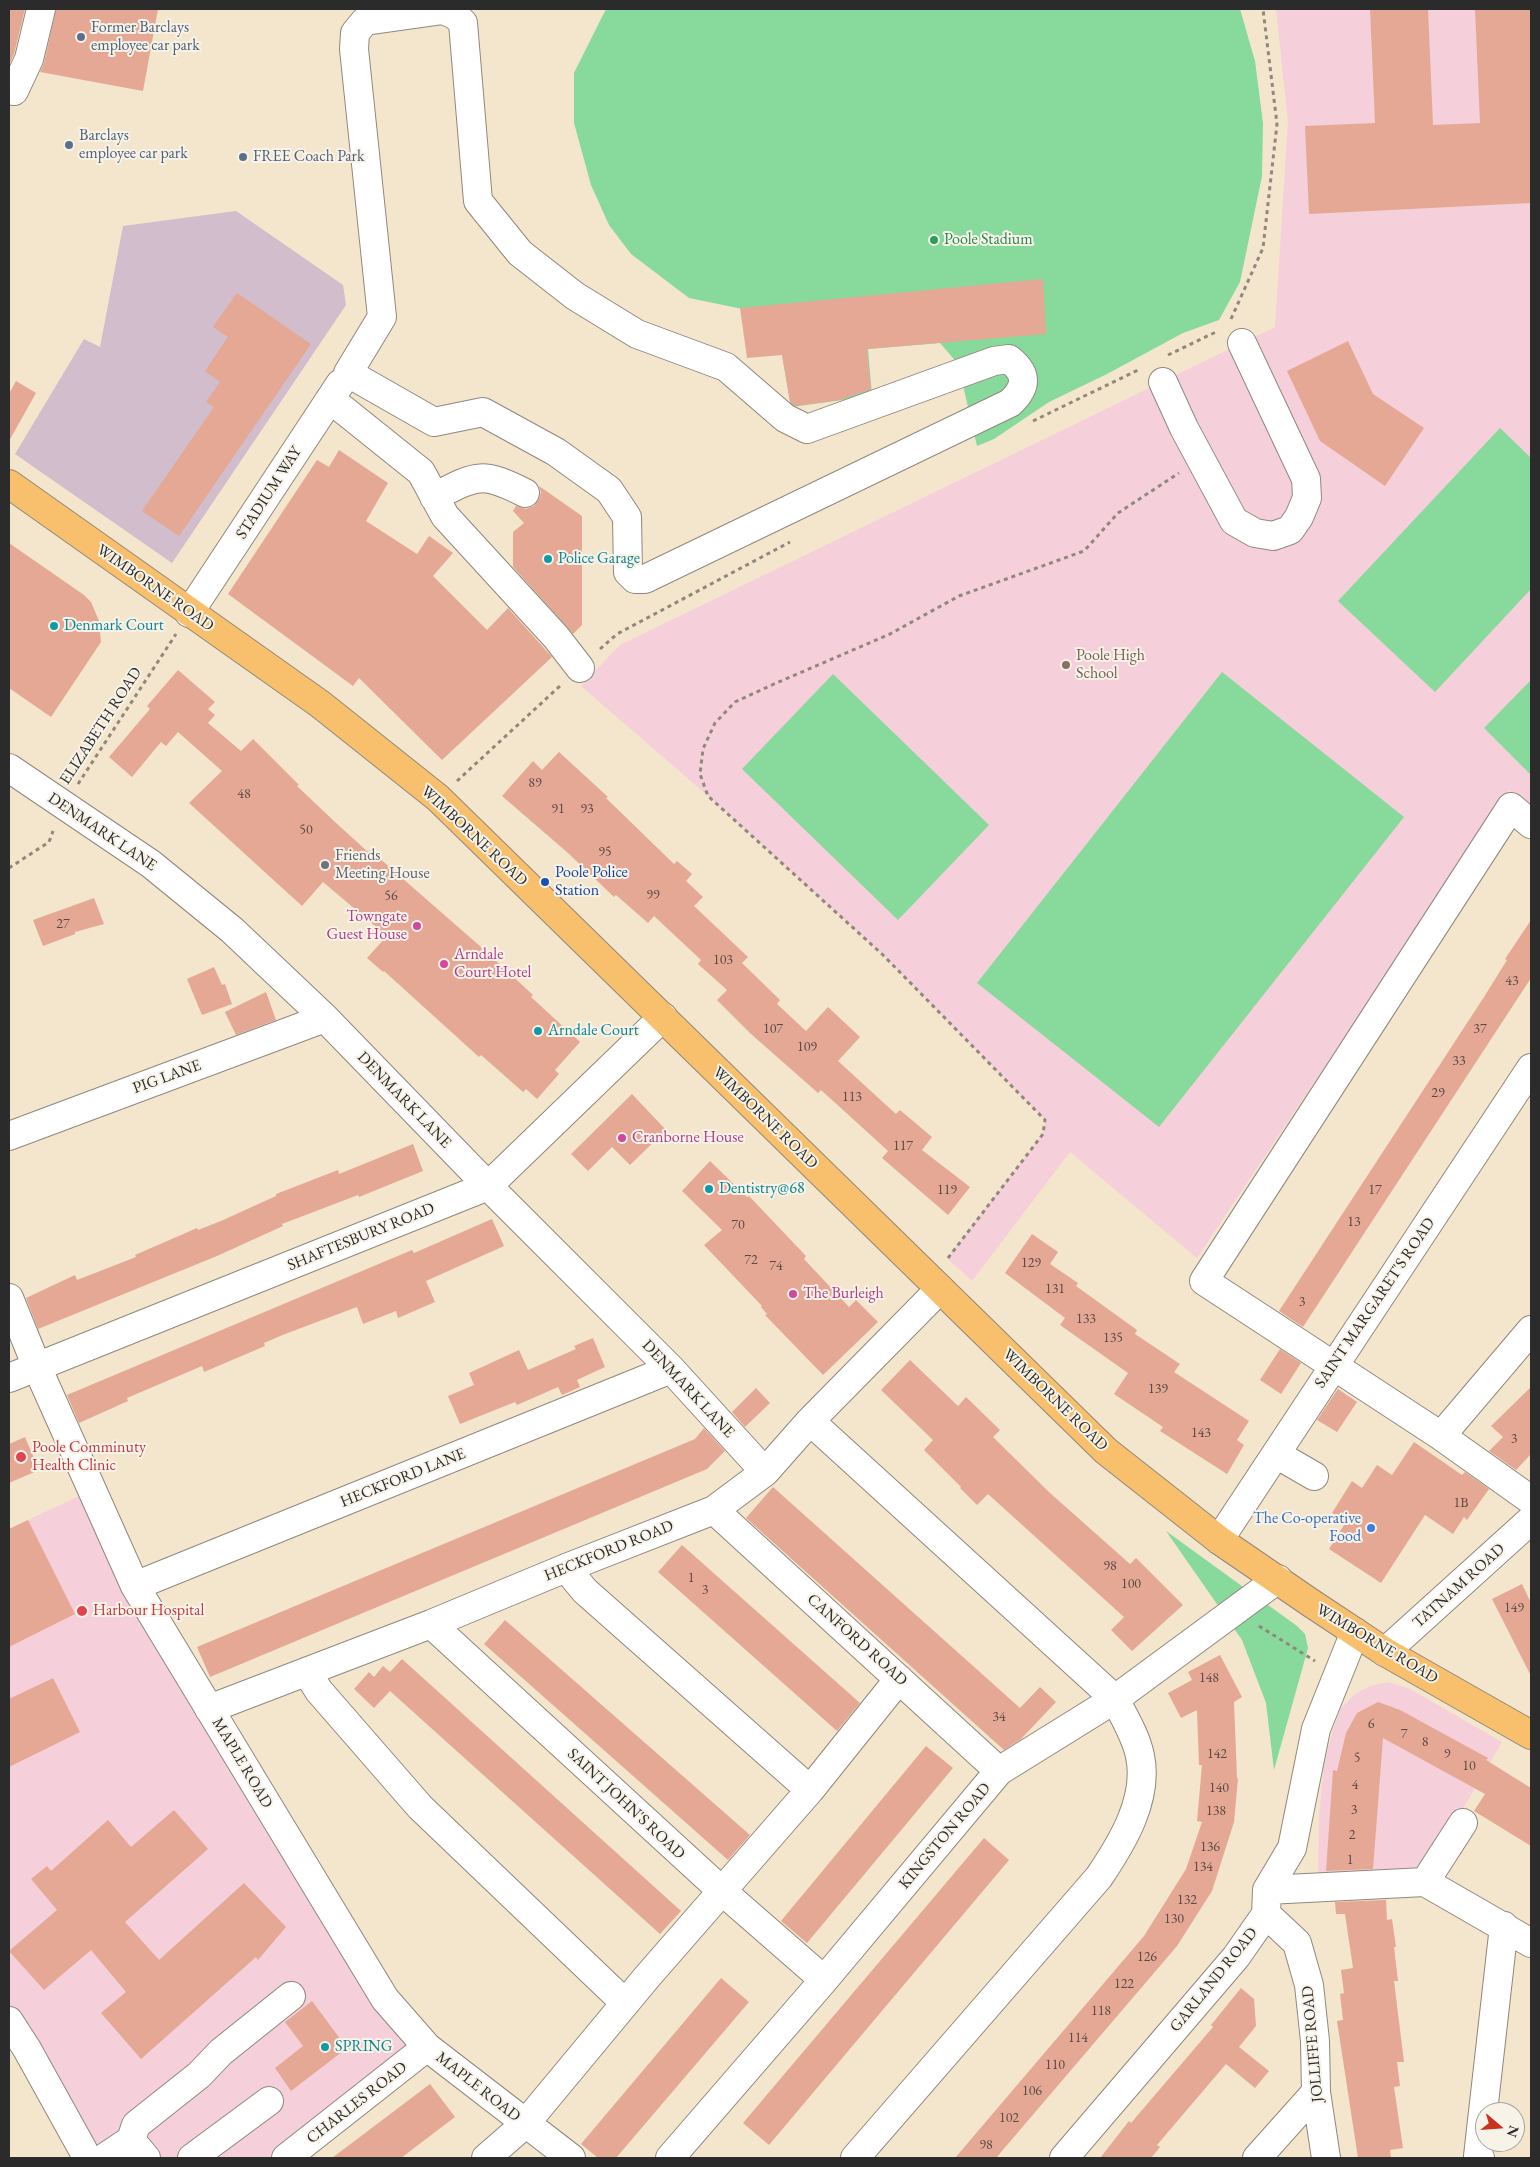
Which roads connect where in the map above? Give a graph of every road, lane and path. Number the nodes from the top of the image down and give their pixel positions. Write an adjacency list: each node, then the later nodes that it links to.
1 (41, 9): 2 (street)
2 (9, 90)
3 (1242, 342): 7 (street)
4 (348, 373): 4 (street, STADIUM WAY); 6 (street, STADIUM WAY)
5 (1163, 382): 7 (street)
6 (330, 399): 10 (street); 11 (street, STADIUM WAY)
7 (1201, 460): 22 (path)
8 (9, 484): 11 (main road, WIMBORNE ROAD)
9 (525, 493): 10 (street)
10 (434, 497): 12 (street)
11 (189, 613): 14 (path, ELIZABETH ROAD); 18 (main road, WIMBORNE ROAD)
12 (580, 668)
13 (9, 768): 14 (street, DENMARK LANE)
14 (64, 806): 16 (path, ELIZABETH ROAD); 17 (street, DENMARK LANE)
15 (1531, 824): 25 (street)
16 (9, 868)
17 (325, 1018): 20 (street, PIG LANE); 21 (street, DENMARK LANE)
18 (663, 1018): 21 (street, SHAFTESBURY ROAD); 22 (main road, WIMBORNE ROAD)
19 (1531, 1068): 25 (street, SAINT MARGARET'S ROAD)
20 (9, 1136)
21 (488, 1186): 26 (street, SHAFTESBURY ROAD); 27 (street, DENMARK LANE)
22 (936, 1285): 29 (street, HECKFORD ROAD); 37 (main road, WIMBORNE ROAD)
23 (9, 1298): 26 (street, MAPLE ROAD)
24 (1531, 1330): 30 (street)
25 (1333, 1366): 30 (street); 31 (street, SAINT MARGARET'S ROAD)
26 (37, 1367): 28 (street, SHAFTESBURY ROAD); 40 (street, MAPLE ROAD)
27 (671, 1369): 32 (street, DENMARK LANE); 40 (street, HECKFORD LANE)
28 (9, 1378)
29 (810, 1421): 32 (street, HECKFORD ROAD); 48 (street)
30 (1441, 1436): 34 (street)
31 (1276, 1454): 33 (street); 37 (street, SAINT MARGARET'S ROAD)
32 (765, 1472): 35 (street, HECKFORD ROAD)
33 (1314, 1476)
34 (1531, 1500)
35 (714, 1510): 38 (street, HECKFORD ROAD); 47 (street, CANFORD ROAD)
36 (1531, 1520): 44 (street, TATNAM ROAD)
37 (1219, 1540): 39 (main road, WIMBORNE ROAD)
38 (566, 1568): 42 (street, HECKFORD ROAD); 52 (street)
39 (1278, 1579): 41 (street, KINGSTON ROAD); 43 (main road, WIMBORNE ROAD)
40 (135, 1586): 49 (street, MAPLE ROAD)
41 (1234, 1611): 46 (path); 48 (street, KINGSTON ROAD)
42 (431, 1624): 45 (street, HECKFORD ROAD); 55 (street, SAINT JOHN'S ROAD)
43 (1355, 1632): 44 (main road, WIMBORNE ROAD); 46 (street, GARLAND ROAD)
44 (1385, 1652): 50 (main road, WIMBORNE ROAD)
45 (307, 1672): 49 (street, HECKFORD ROAD); 61 (street)
46 (1337, 1675): 56 (street, GARLAND ROAD)
47 (899, 1679): 51 (street, CANFORD ROAD); 52 (street)
48 (1115, 1699): 51 (street, KINGSTON ROAD); 75 (street)
49 (209, 1710): 63 (street, MAPLE ROAD)
50 (1531, 1735)
51 (999, 1771): 59 (street, KINGSTON ROAD)
52 (810, 1790): 55 (street)
53 (1463, 1823): 54 (street)
54 (1425, 1882): 56 (street); 57 (street)
55 (722, 1891): 59 (street, SAINT JOHN'S ROAD); 61 (street)
56 (1267, 1902): 64 (street, JOLLIFFE ROAD); 76 (street, GARLAND ROAD)
57 (1504, 1926): 58 (street); 79 (street)
58 (1531, 1943)
59 (824, 1980): 74 (street, KINGSTON ROAD)
60 (291, 1996): 67 (street)
61 (625, 2003): 66 (street)
62 (9, 2021): 68 (street)
63 (427, 2047): 66 (street, MAPLE ROAD); 71 (street, CHARLES ROAD)
64 (1316, 2092): 77 (street); 78 (street, JOLLIFFE ROAD)
65 (269, 2101): 70 (street)
66 (525, 2124): 72 (street); 73 (street, MAPLE ROAD)
67 (139, 2149): 69 (street)
68 (86, 2158)
69 (104, 2158)
70 (192, 2158)
71 (286, 2158)
72 (486, 2158)
73 (570, 2158)
74 (670, 2158)
75 (855, 2158)
76 (1064, 2158)
77 (1257, 2158)
78 (1326, 2158)
79 (1480, 2158)

